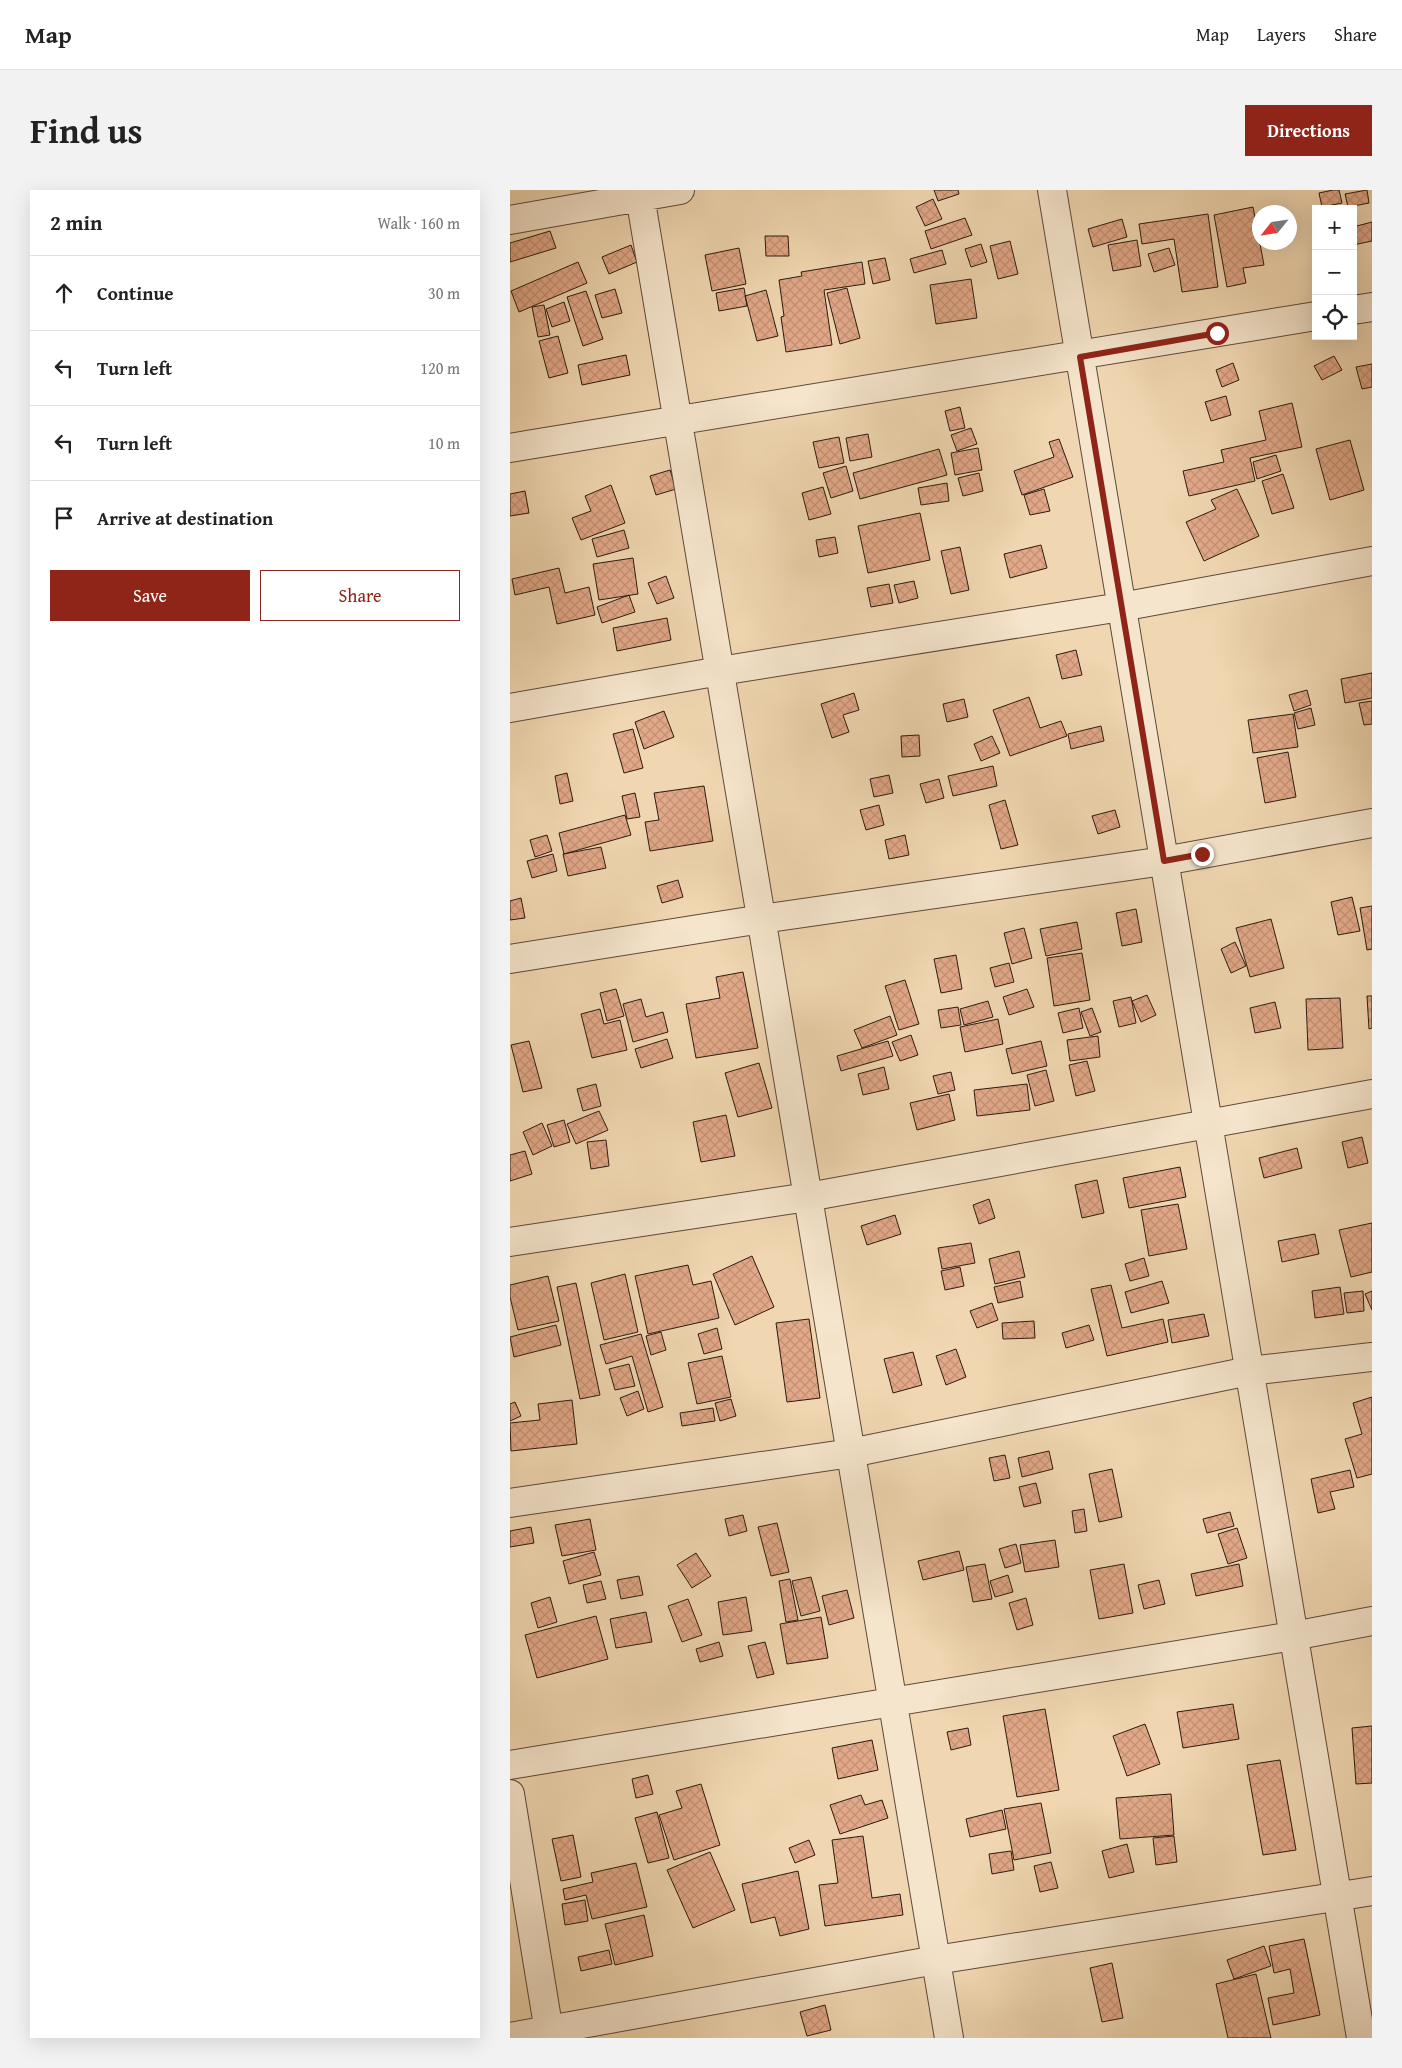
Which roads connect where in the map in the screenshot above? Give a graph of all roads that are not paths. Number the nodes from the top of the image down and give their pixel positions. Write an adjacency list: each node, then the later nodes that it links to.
1 (680, 190): 3 (street)
2 (1052, 190): 8 (street)
3 (640, 193): 4 (street); 9 (street)
4 (510, 220)
5 (1372, 307): 6 (street)
6 (1357, 309)
7 (1312, 317): 8 (street)
8 (1080, 357): 9 (street); 12 (street)
9 (678, 419): 10 (street); 13 (street)
10 (510, 448)
11 (1372, 561): 12 (street)
12 (1121, 607): 13 (street); 16 (street)
13 (720, 671): 14 (street); 17 (street)
14 (510, 708)
15 (1372, 823): 16 (street)
16 (1164, 861): 17 (street); 20 (street)
17 (762, 919): 18 (street); 21 (street)
18 (510, 959)
19 (1372, 1094): 20 (street)
20 (1208, 1124): 21 (street); 24 (street)
21 (808, 1197): 22 (street); 25 (street)
22 (510, 1242)
23 (1372, 1357): 24 (street)
24 (1249, 1372): 25 (street); 28 (street)
25 (851, 1453): 26 (street); 29 (street)
26 (510, 1503)
27 (1372, 1621): 28 (street)
28 (1293, 1636): 29 (street); 33 (street)
29 (893, 1703): 30 (street); 34 (street)
30 (510, 1765)
31 (510, 1794): 35 (street)
32 (1372, 1891): 33 (street)
33 (1337, 1897): 34 (street); 38 (street)
34 (936, 1960): 35 (street); 37 (street)
35 (549, 2035): 36 (street)
36 (510, 2037)
37 (949, 2038)
38 (1361, 2038)

